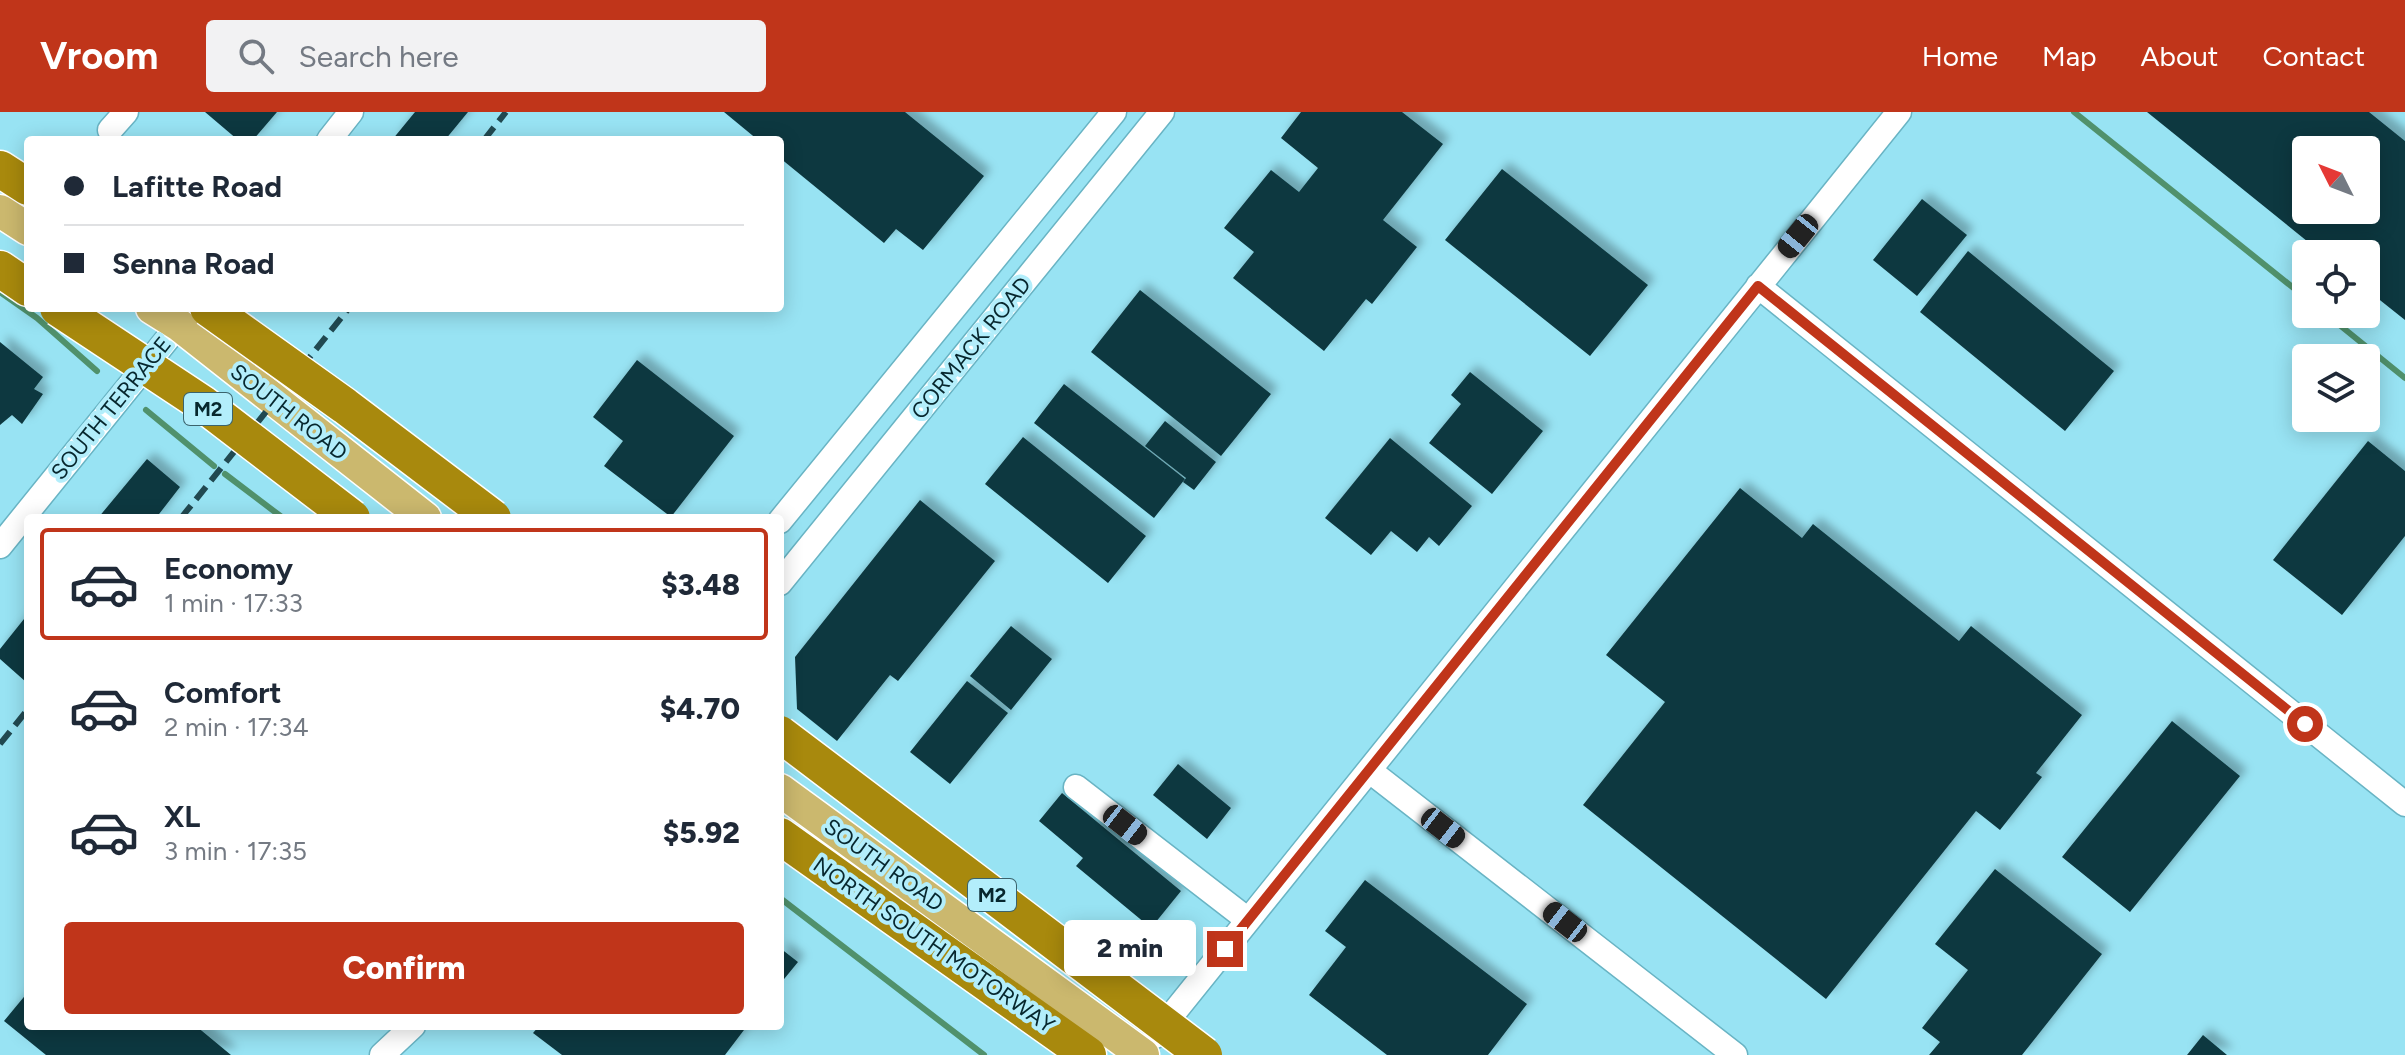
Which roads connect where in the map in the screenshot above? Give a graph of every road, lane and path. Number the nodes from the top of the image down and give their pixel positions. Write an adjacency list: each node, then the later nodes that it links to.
1 (351, 112): 5 (street)
2 (1114, 112): 15 (street, CORMACK ROAD)
3 (1162, 112): 16 (street, CORMACK ROAD)
4 (1899, 112): 12 (street)
5 (332, 136)
6 (0, 169): 7 (highway)
7 (24, 184)
8 (0, 211): 9 (main road)
9 (24, 226)
10 (0, 269): 11 (highway)
11 (24, 285)
12 (1758, 286): 26 (street); 29 (street)
13 (64, 312): 18 (highway, M2, bridge)
14 (183, 312): 17 (street, SOUTH TERRACE); 19 (main road, SOUTH ROAD); 20 (highway, bridge)
15 (847, 437): 16 (street); 22 (street, CORMACK ROAD)
16 (879, 461): 24 (street, CORMACK ROAD)
17 (25, 514)
18 (347, 514)
19 (420, 514)
20 (488, 514)
21 (24, 515): 23 (street, SOUTH TERRACE)
22 (784, 516)
23 (0, 546)
24 (784, 578)
25 (784, 737): 37 (highway, M2, bridge)
26 (1370, 771): 31 (street); 38 (street)
27 (1076, 787): 31 (street)
28 (784, 793): 35 (main road, SOUTH ROAD)
29 (2405, 804)
30 (784, 839): 36 (highway, NORTH SOUTH MOTORWAY)
31 (1248, 920): 35 (street)
32 (396, 1030): 34 (street)
33 (409, 1030): 34 (street)
34 (387, 1053)
35 (1142, 1054)
36 (1088, 1055)
37 (1204, 1055)
38 (1735, 1055)

